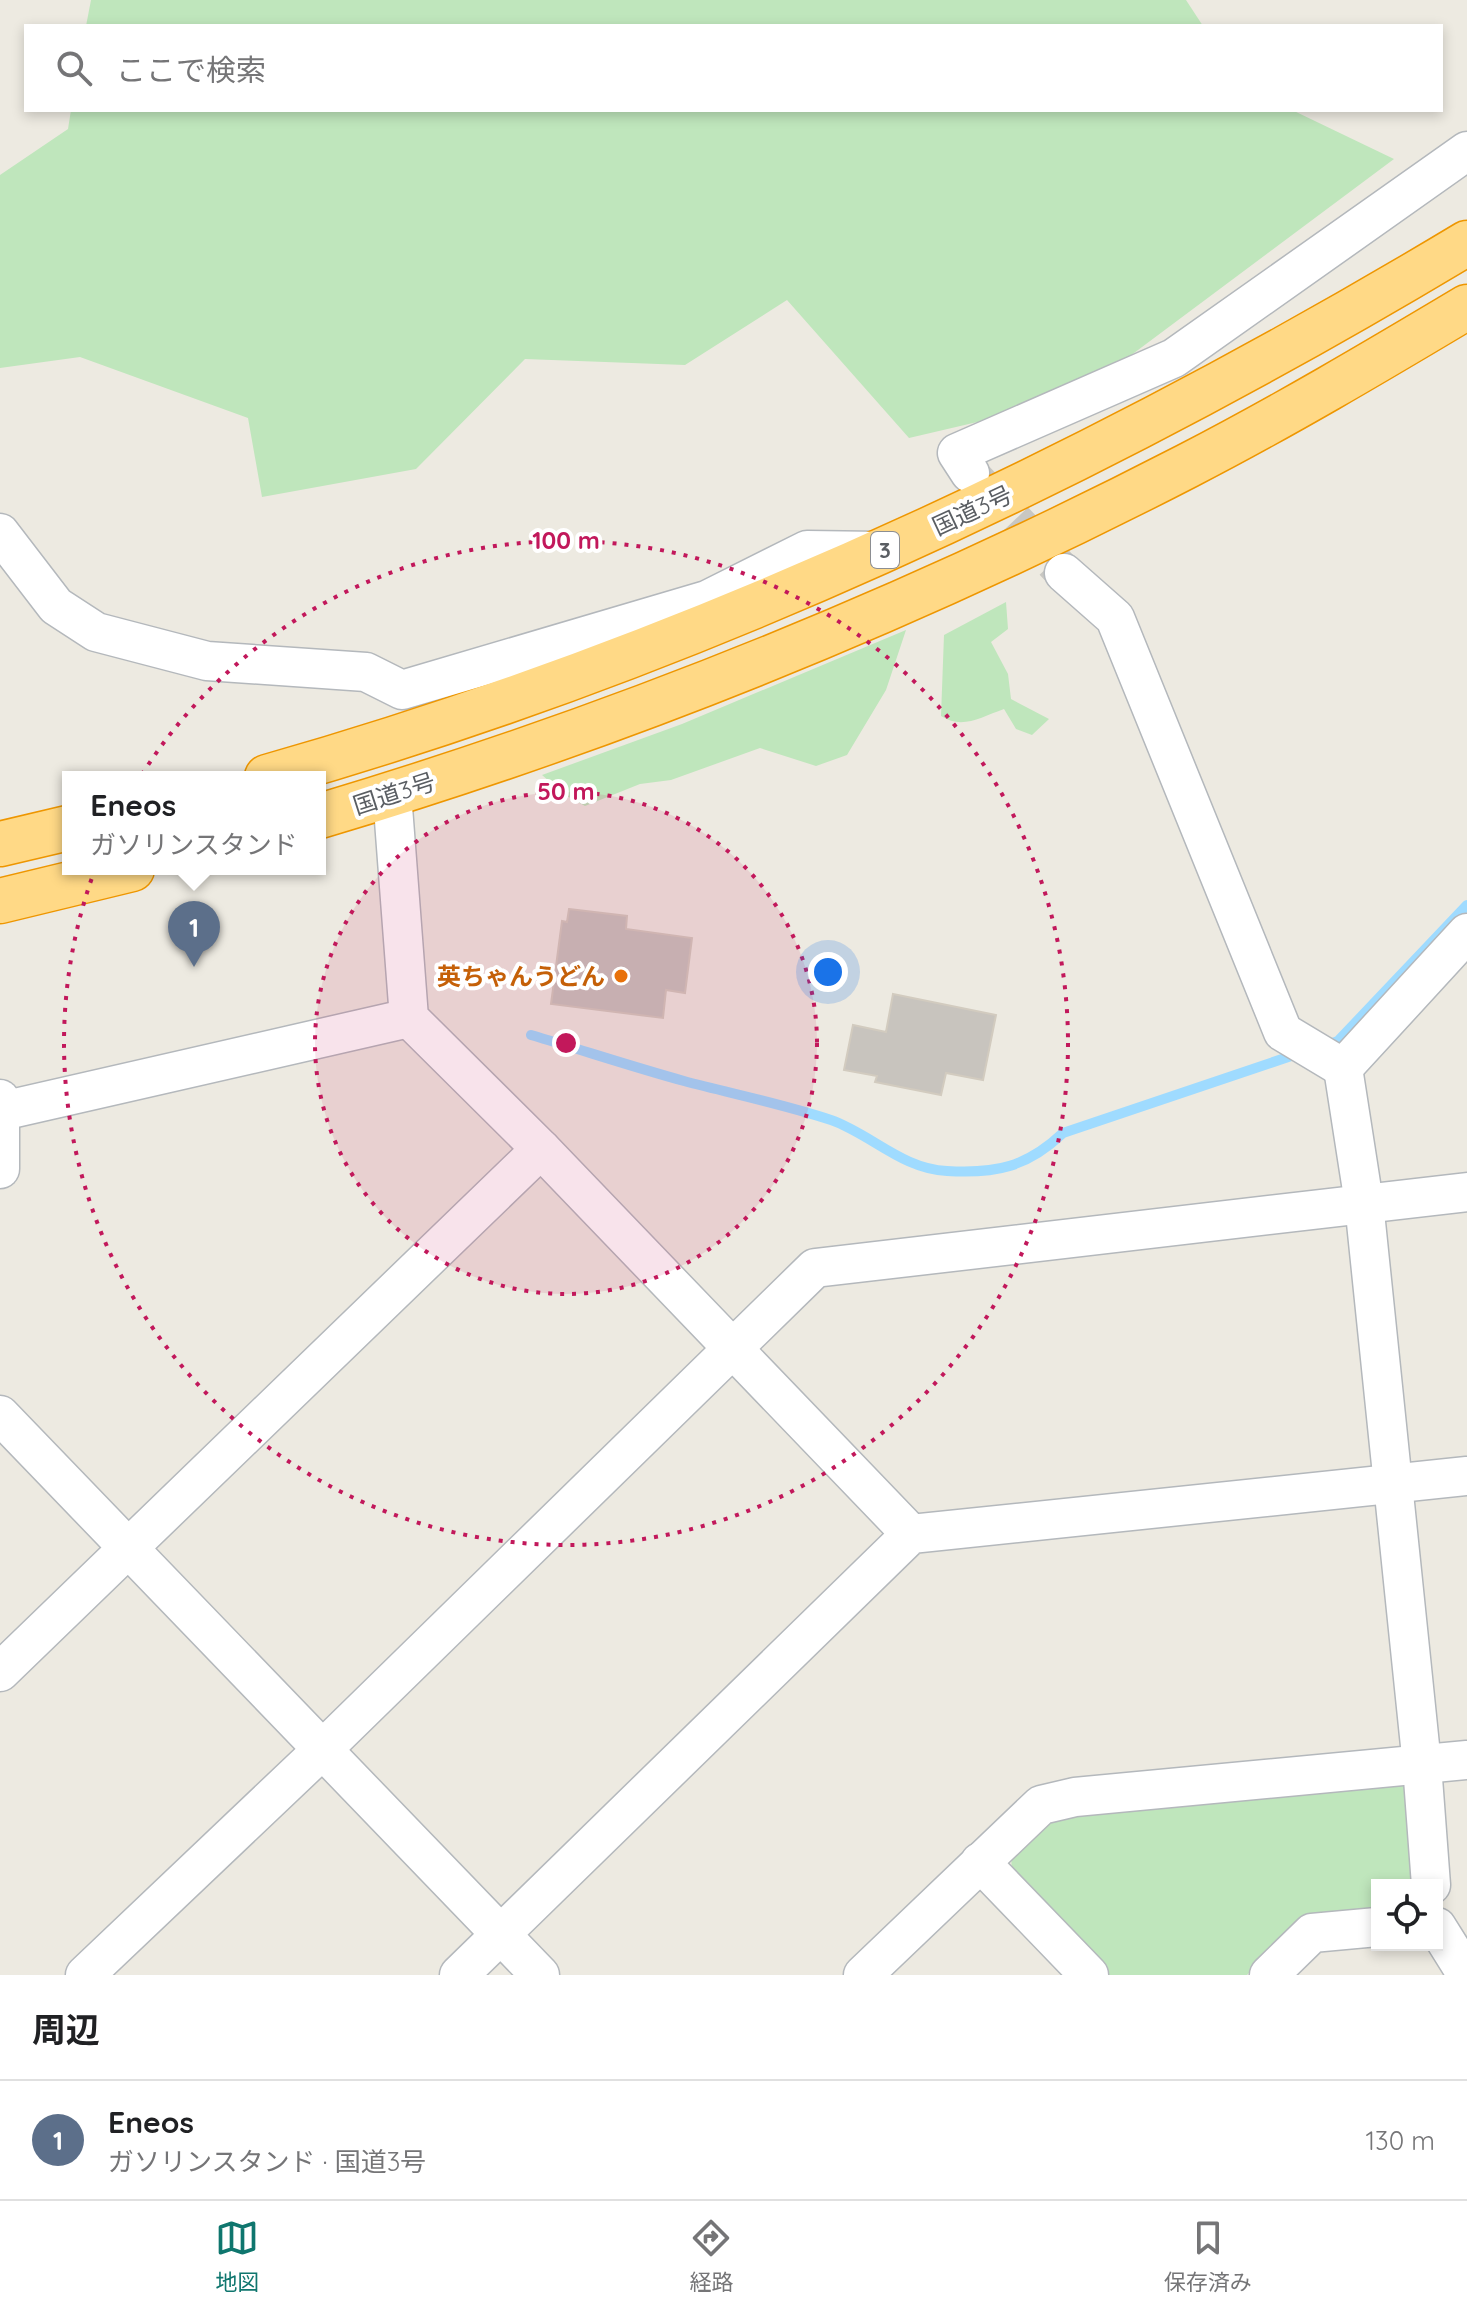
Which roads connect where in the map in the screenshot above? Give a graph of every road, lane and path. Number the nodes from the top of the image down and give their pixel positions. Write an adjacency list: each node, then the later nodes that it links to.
1 (1467, 151): 4 (street)
2 (1467, 243): 6 (highway, 国道3号 / 3)
3 (1467, 307): 9 (highway, 国道3号 / 3)
4 (970, 473)
5 (0, 533): 6 (street)
6 (883, 551): 8 (highway, 国道3号 / 3)
7 (1064, 573): 17 (street)
8 (288, 771)
9 (392, 794): 10 (highway, 国道3号 / 3); 16 (street)
10 (326, 814)
11 (62, 829): 12 (highway)
12 (0, 844)
13 (107, 875): 14 (highway)
14 (0, 901)
15 (1467, 933): 17 (street)
16 (409, 1018): 18 (street); 19 (street)
17 (1343, 1068): 22 (street)
18 (1, 1105): 20 (street)
19 (541, 1149): 23 (street); 28 (street)
20 (0, 1169)
21 (1467, 1192): 22 (street)
22 (1364, 1203): 23 (street); 26 (street)
23 (733, 1349): 27 (street); 30 (street)
24 (0, 1415): 28 (street)
25 (1467, 1476): 26 (street)
26 (1391, 1484): 27 (street); 32 (street)
27 (911, 1534): 36 (street)
28 (128, 1550): 29 (street); 30 (street)
29 (0, 1672)
30 (323, 1749): 36 (street); 38 (street)
31 (1467, 1760): 32 (street)
32 (1422, 1765): 33 (street); 34 (street)
33 (980, 1862): 41 (street); 42 (street)
34 (1431, 1879)
35 (1371, 1928): 43 (street)
36 (502, 1934): 39 (street); 40 (street)
37 (1443, 1937): 44 (street)
38 (85, 1975)
39 (459, 1975)
40 (540, 1975)
41 (863, 1975)
42 (1089, 1975)
43 (1269, 1975)
44 (1467, 1975)

